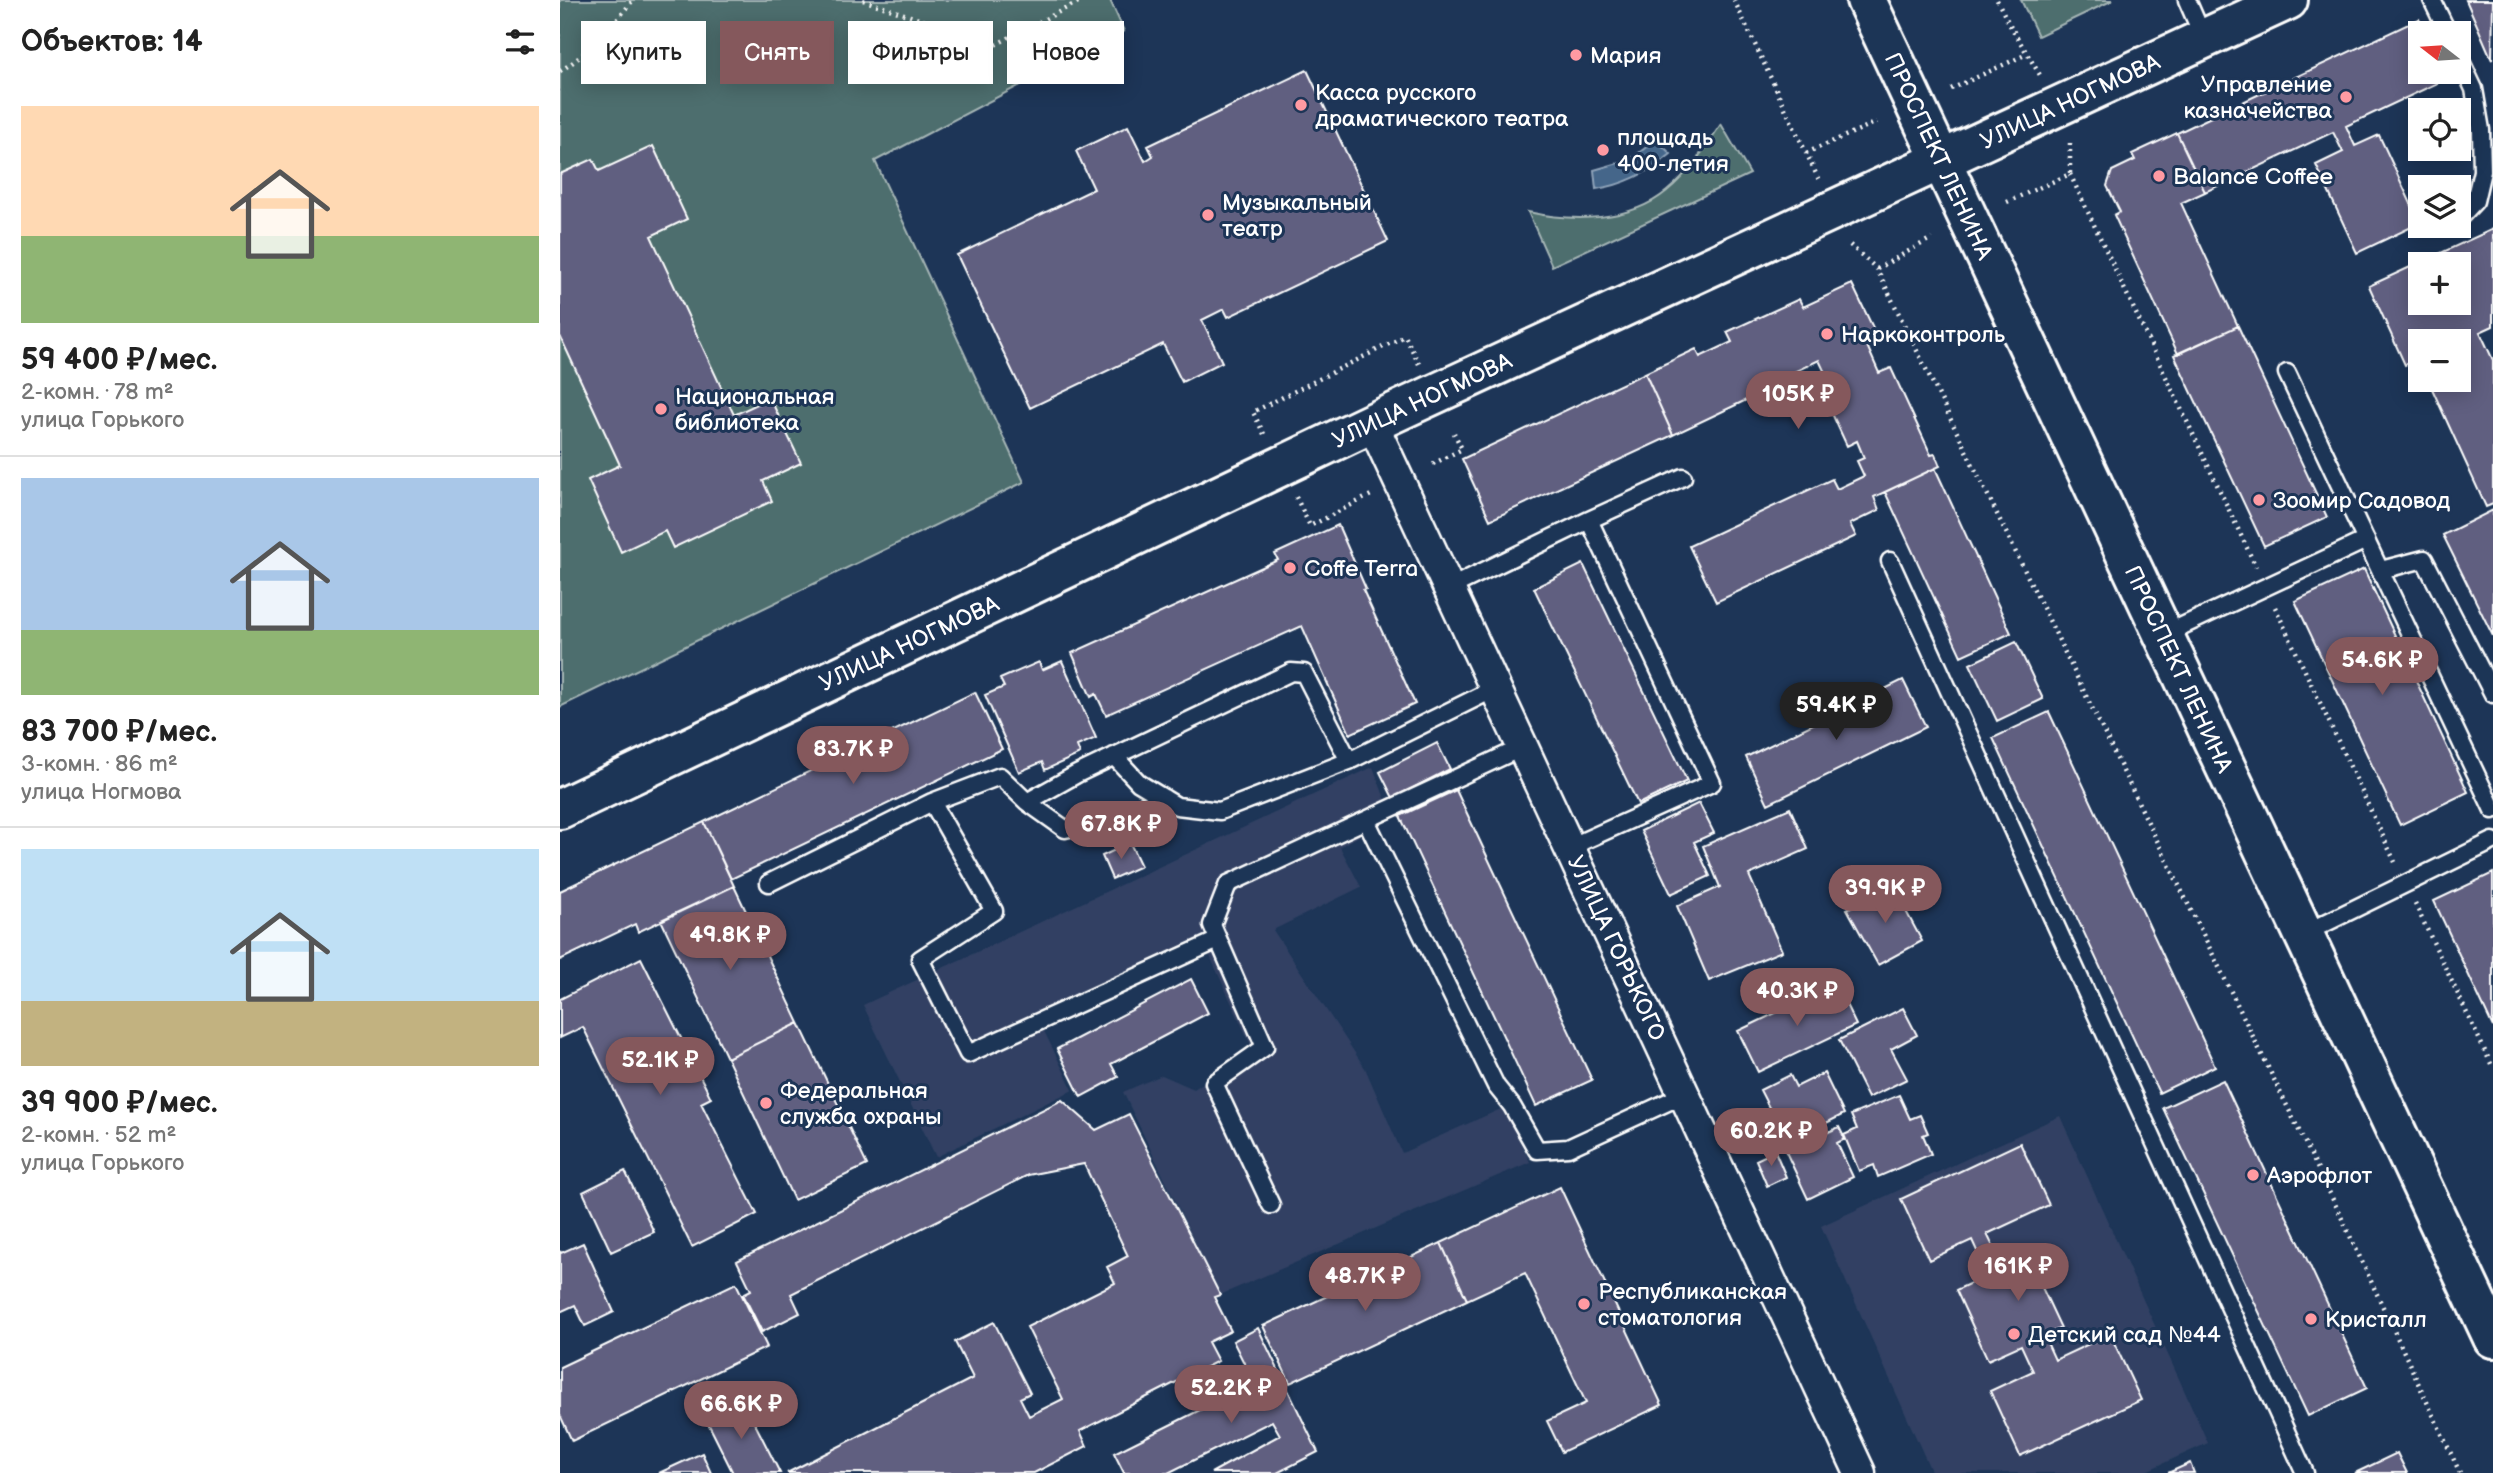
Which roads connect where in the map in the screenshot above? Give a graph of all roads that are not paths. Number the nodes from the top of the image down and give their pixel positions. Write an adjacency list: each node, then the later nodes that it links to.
1 (1866, 0): 8 (street, ПРОСПЕКТ ЛЕНИНА)
2 (2187, 0): 6 (lane)
3 (2288, 0): 6 (street, УЛИЦА НОГМОВА)
4 (2432, 0): 5 (lane)
5 (2442, 21)
6 (2204, 39): 8 (street, УЛИЦА НОГМОВА)
7 (2471, 83): 9 (lane)
8 (1942, 161): 11 (street, УЛИЦА НОГМОВА); 18 (street, ПРОСПЕКТ ЛЕНИНА)
9 (2471, 205)
10 (2287, 373): 14 (lane)
11 (1373, 423): 17 (street, УЛИЦА ГОРЬКОГО); 27 (street, УЛИЦА НОГМОВА)
12 (1683, 477): 13 (lane)
13 (1589, 520): 17 (lane); 31 (lane)
14 (2366, 540): 16 (lane); 18 (lane)
15 (1890, 561): 39 (lane)
16 (2381, 570): 20 (lane); 28 (lane)
17 (1449, 588): 19 (street, УЛИЦА ГОРЬКОГО)
18 (2163, 635): 33 (street, ПРОСПЕКТ ЛЕНИНА)
19 (1496, 688): 21 (street, УЛИЦА ГОРЬКОГО); 23 (lane)
20 (2493, 694)
21 (1523, 747): 29 (lane); 31 (street, УЛИЦА ГОРЬКОГО)
22 (1114, 756): 23 (lane); 24 (lane); 26 (lane)
23 (1349, 761): 24 (lane)
24 (1164, 798): 26 (lane)
25 (932, 802): 26 (lane); 32 (lane); 34 (lane)
26 (1027, 802)
27 (560, 809)
28 (2493, 810)
29 (1366, 820): 34 (lane); 35 (lane)
30 (2493, 841): 33 (lane)
31 (1570, 847): 35 (street, УЛИЦА ГОРЬКОГО)
32 (769, 883)
33 (2304, 934): 37 (street, ПРОСПЕКТ ЛЕНИНА)
34 (1218, 940): 36 (lane)
35 (1685, 1094): 38 (street, УЛИЦА ГОРЬКОГО)
36 (1270, 1205)
37 (2491, 1326)
38 (1860, 1473)
39 (2305, 1473)

